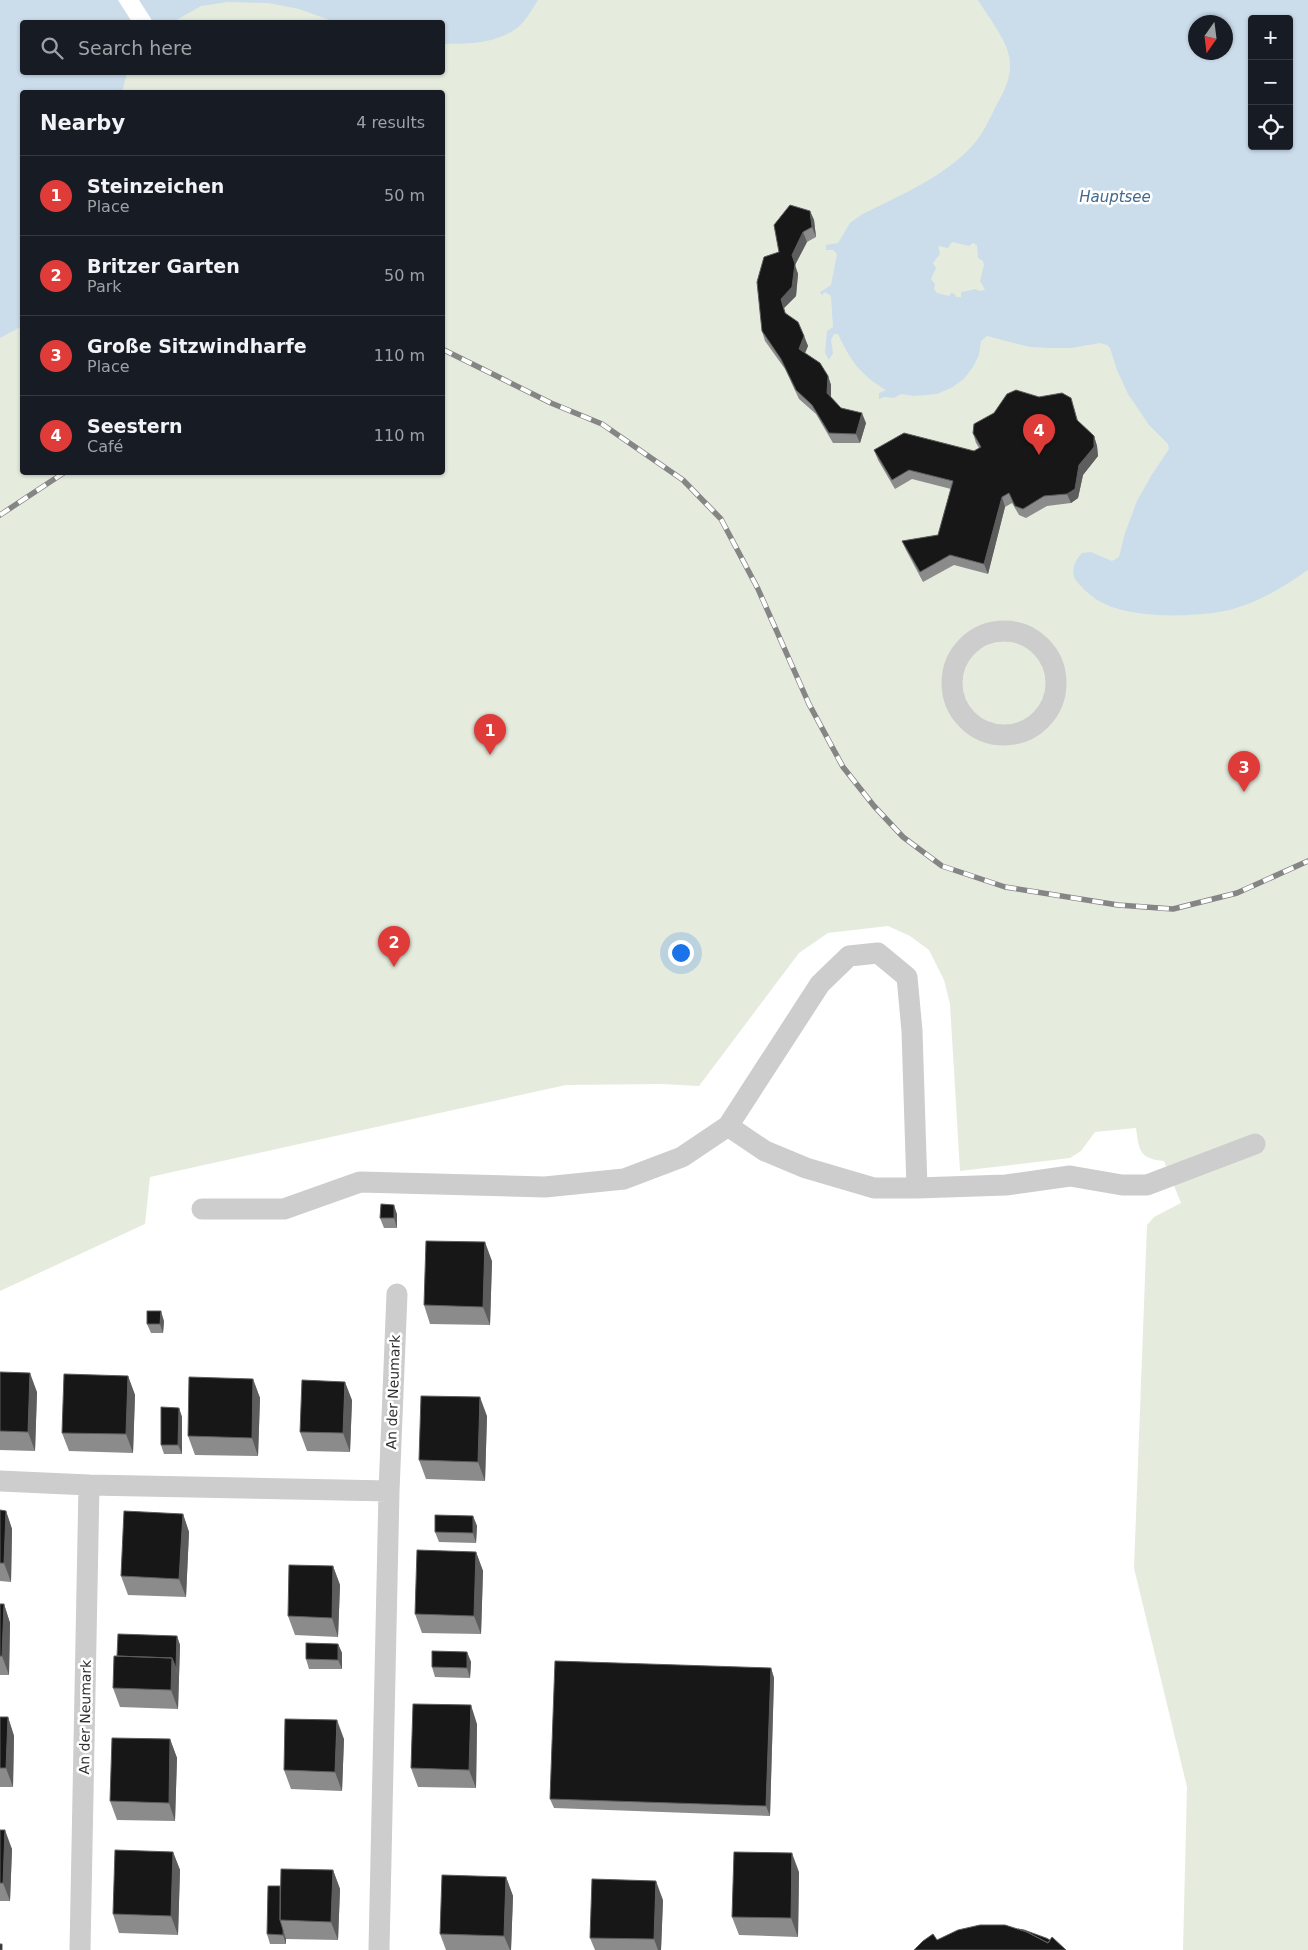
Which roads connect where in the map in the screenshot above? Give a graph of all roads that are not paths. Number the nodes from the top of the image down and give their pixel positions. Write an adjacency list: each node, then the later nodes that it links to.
1 (1048, 711): 1 (lane)
2 (728, 1126): 4 (lane); 4 (lane); 5 (lane)
3 (1255, 1144): 4 (lane)
4 (917, 1188)
5 (202, 1209)
6 (397, 1294): 9 (lane, An der Neumark)
7 (0, 1481): 8 (lane)
8 (89, 1484): 9 (lane); 10 (lane, An der Neumark)
9 (389, 1491): 11 (lane, An der Neumark)
10 (80, 1950)
11 (379, 1950)

